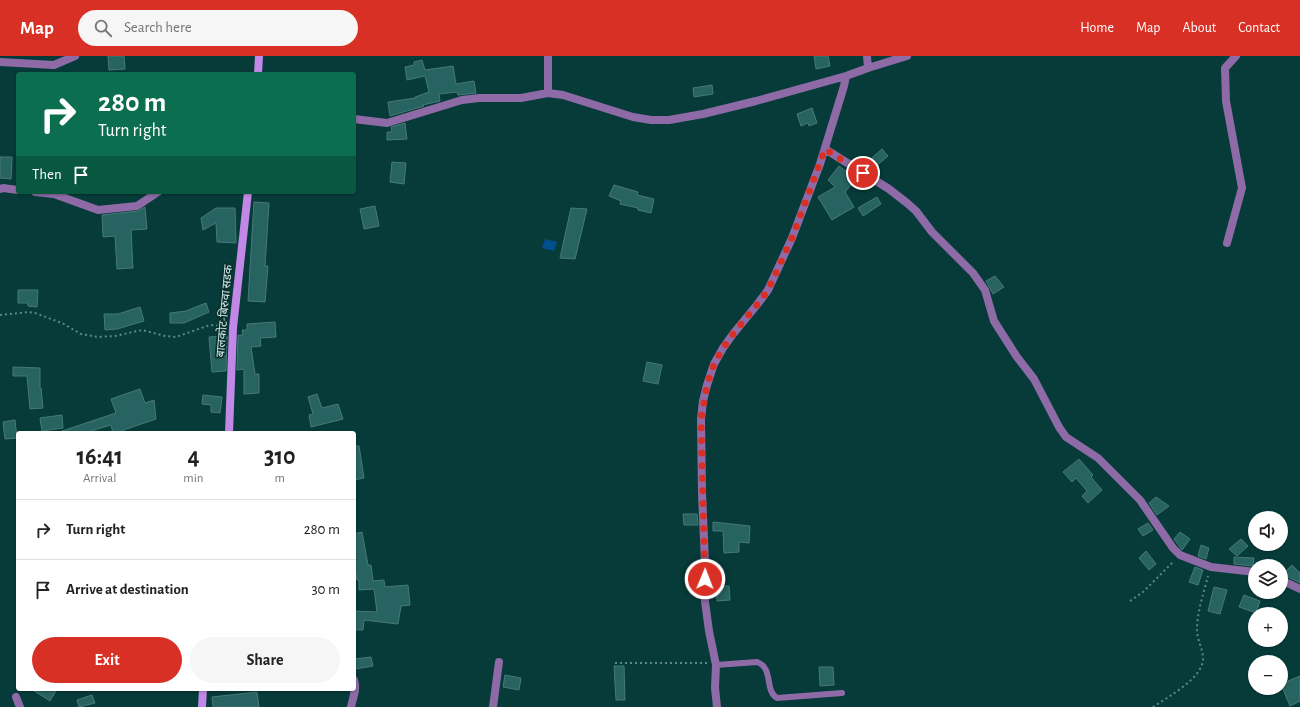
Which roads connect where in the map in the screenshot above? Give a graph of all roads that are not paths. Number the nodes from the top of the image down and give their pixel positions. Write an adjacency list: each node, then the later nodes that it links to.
1 (75, 56): 7 (street)
2 (259, 56): 9 (main road)
3 (548, 56): 11 (street)
4 (867, 56): 8 (street)
5 (907, 56): 8 (street)
6 (1236, 56): 19 (street)
7 (0, 62)
8 (868, 68): 10 (street)
9 (258, 72)
10 (846, 76): 11 (street); 13 (street)
11 (548, 93): 12 (street)
12 (356, 118)
13 (825, 149): 21 (street); 25 (street)
14 (0, 189): 15 (street)
15 (16, 190)
16 (54, 194): 17 (street)
17 (155, 194)
18 (248, 194): 20 (main road, बालकोट-बिरुवा सडक)
19 (1227, 243)
20 (229, 431)
21 (1248, 571)
22 (1288, 583): 23 (street)
23 (1300, 589)
24 (499, 662): 33 (street)
25 (716, 663): 28 (lane); 34 (street)
26 (203, 691): 31 (main road)
27 (356, 691): 32 (street)
28 (842, 693)
29 (16, 697): 30 (street)
30 (20, 707)
31 (202, 707)
32 (351, 707)
33 (493, 707)
34 (717, 707)

